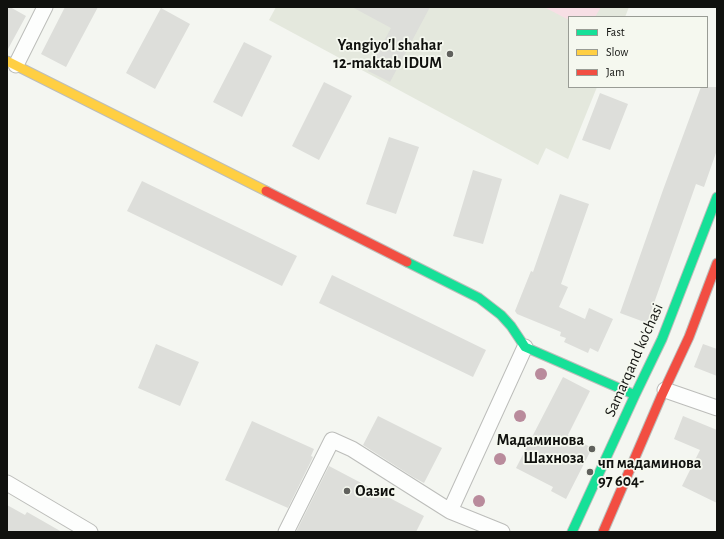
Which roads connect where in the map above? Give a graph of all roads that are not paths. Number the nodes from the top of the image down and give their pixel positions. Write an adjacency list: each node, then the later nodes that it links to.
1 (45, 7): 2 (street)
2 (12, 63): 5 (street)
3 (717, 197): 7 (street, Samarqand ko'chasi)
4 (717, 262): 6 (street)
5 (525, 347): 7 (street); 10 (street)
6 (665, 390): 8 (street); 15 (street)
7 (636, 395): 14 (street, Samarqand ko'chasi)
8 (717, 408)
9 (7, 483): 11 (street)
10 (450, 511): 12 (street); 13 (street)
11 (90, 532)
12 (286, 532)
13 (502, 532)
14 (572, 532)
15 (603, 532)

